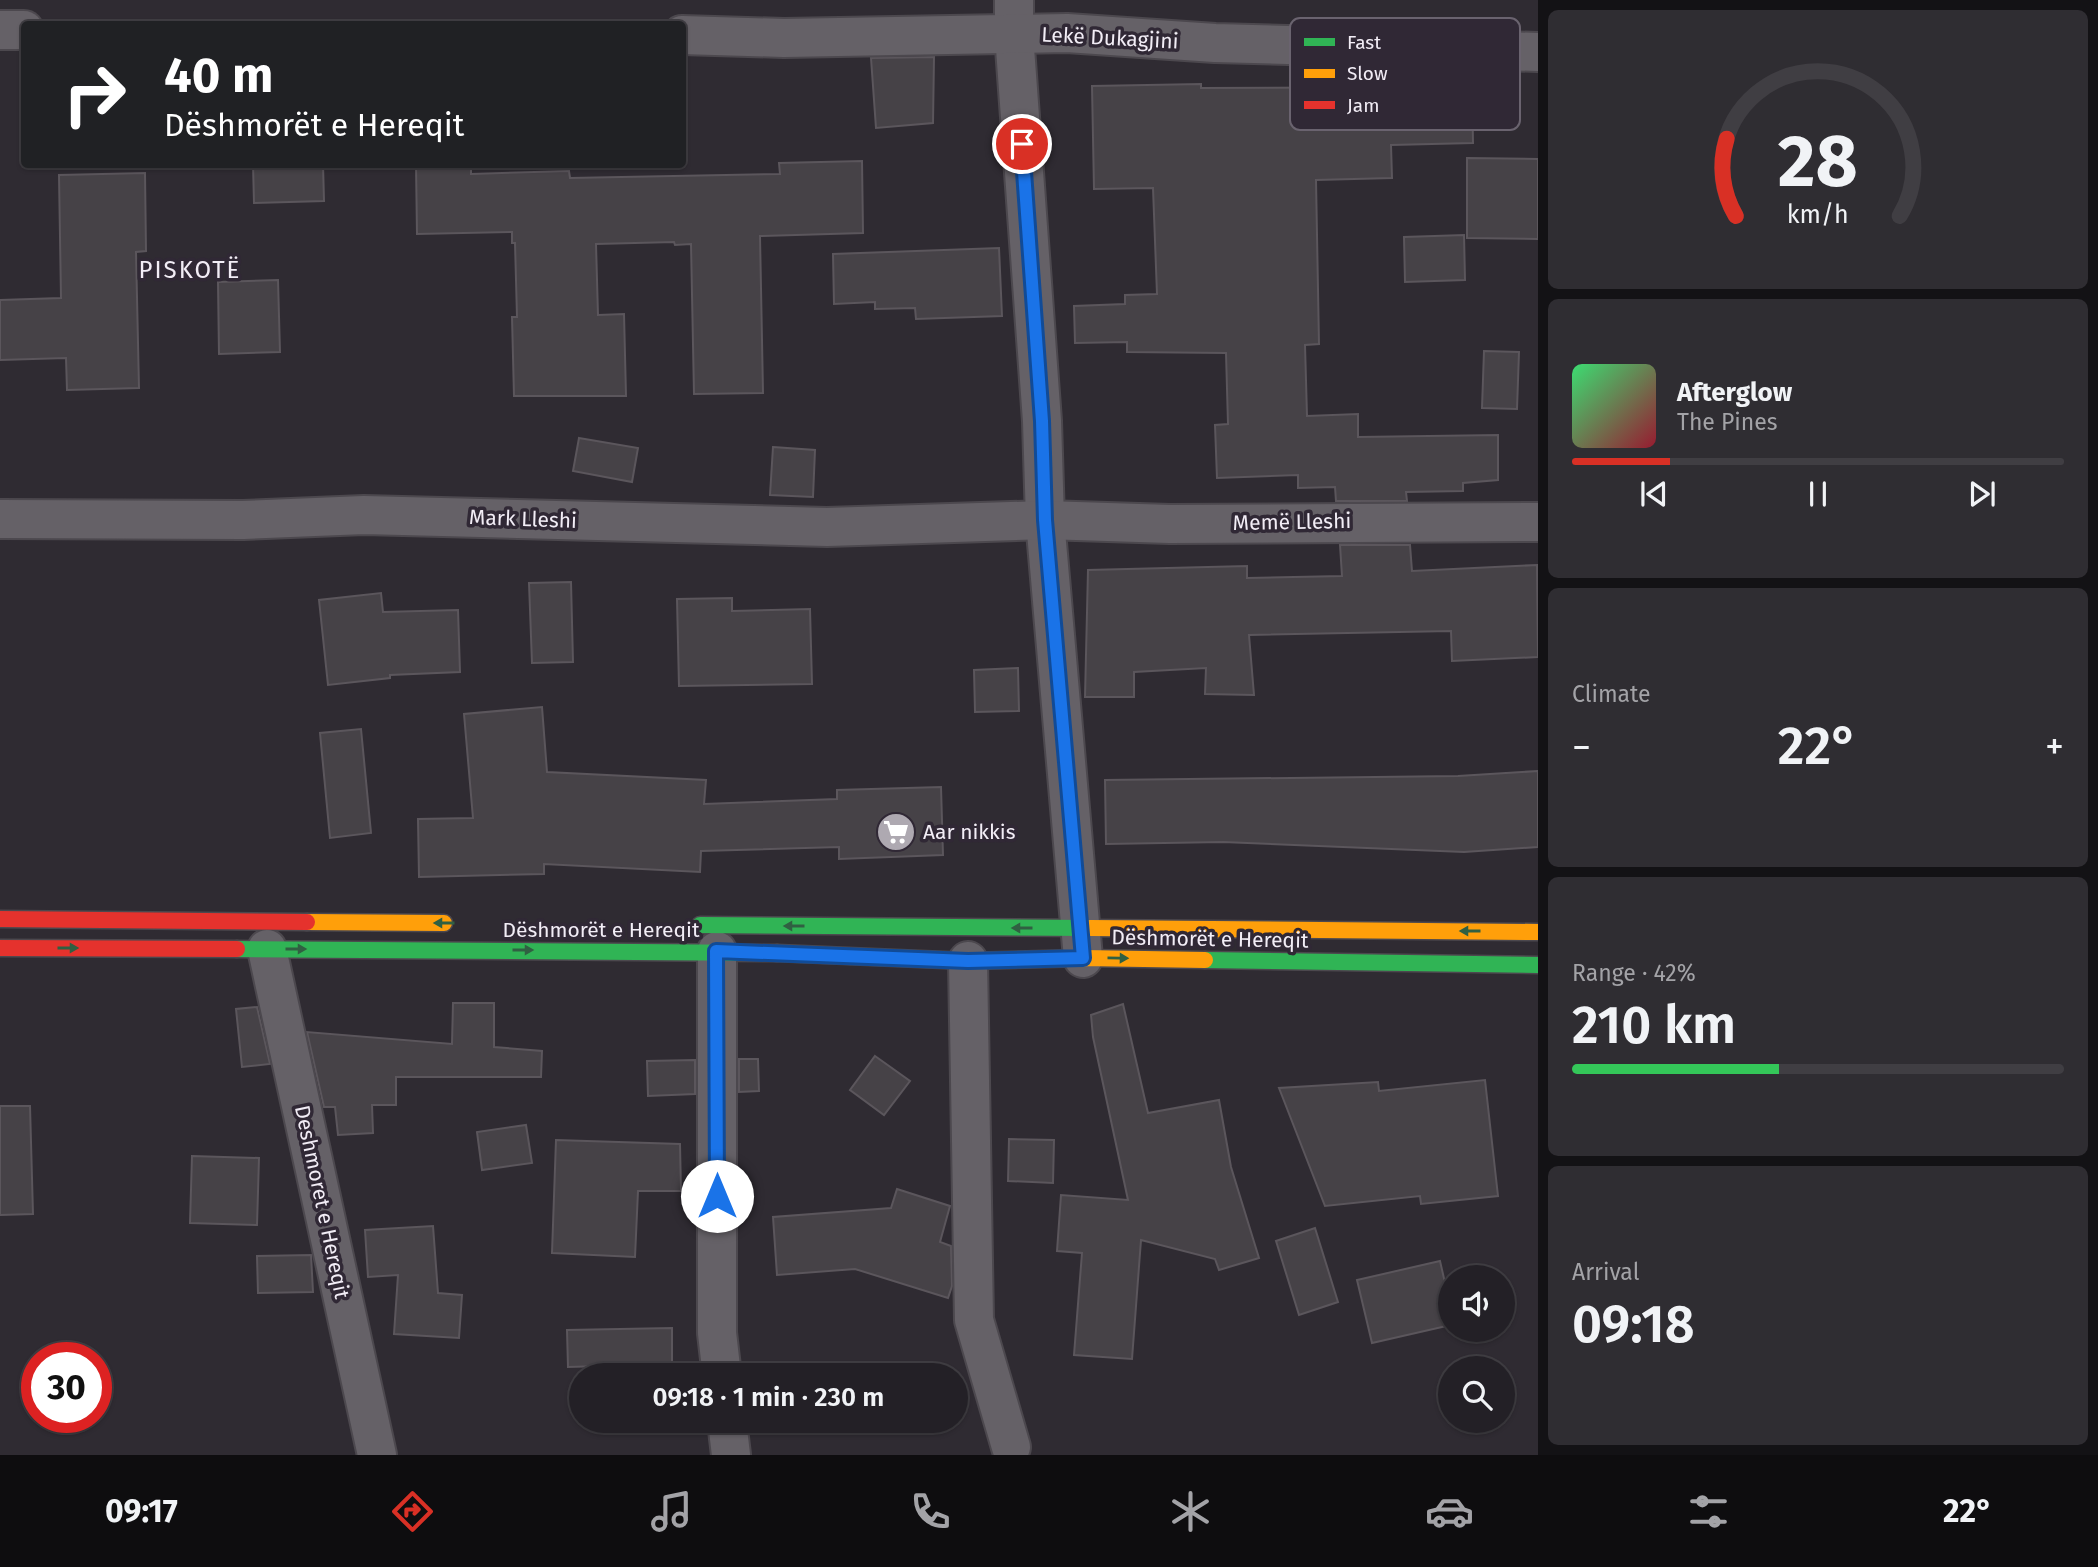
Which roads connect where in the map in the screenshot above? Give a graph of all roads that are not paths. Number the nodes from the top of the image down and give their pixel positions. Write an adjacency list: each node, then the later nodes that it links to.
1 (1014, 17): 4 (street, Lekë Dukagjini); 5 (street, Lekë Dukagjini); 9 (street)
2 (0, 30): 3 (street)
3 (21, 30)
4 (686, 35)
5 (1290, 46)
6 (1520, 52): 7 (street, Lekë Dukagjini)
7 (1538, 52)
8 (0, 519): 9 (street, Mark Lleshi)
9 (1045, 520): 10 (street, Memë Lleshi); 15 (street)
10 (1538, 522)
11 (0, 919): 12 (main road, one-way to 11)
12 (457, 923)
13 (679, 925): 15 (main road, one-way to 13)
14 (1538, 932): 15 (main road, one-way to 15)
15 (1082, 943): 19 (main road, Dëshmorët e Hereqit); 20 (main road, Dëshmorët e Hereqit, one-way to 20)
16 (0, 948): 17 (main road, Dëshmorët e Hereqit, one-way to 17)
17 (267, 949): 18 (main road, Dëshmorët e Hereqit, one-way to 18); 24 (street, Deshmoret e Hereqit)
18 (716, 951): 19 (main road, Dëshmorët e Hereqit); 21 (street)
19 (968, 961): 23 (street)
20 (1538, 965)
21 (720, 1363)
22 (728, 1433): 25 (street)
23 (1011, 1447)
24 (377, 1455)
25 (731, 1455)

